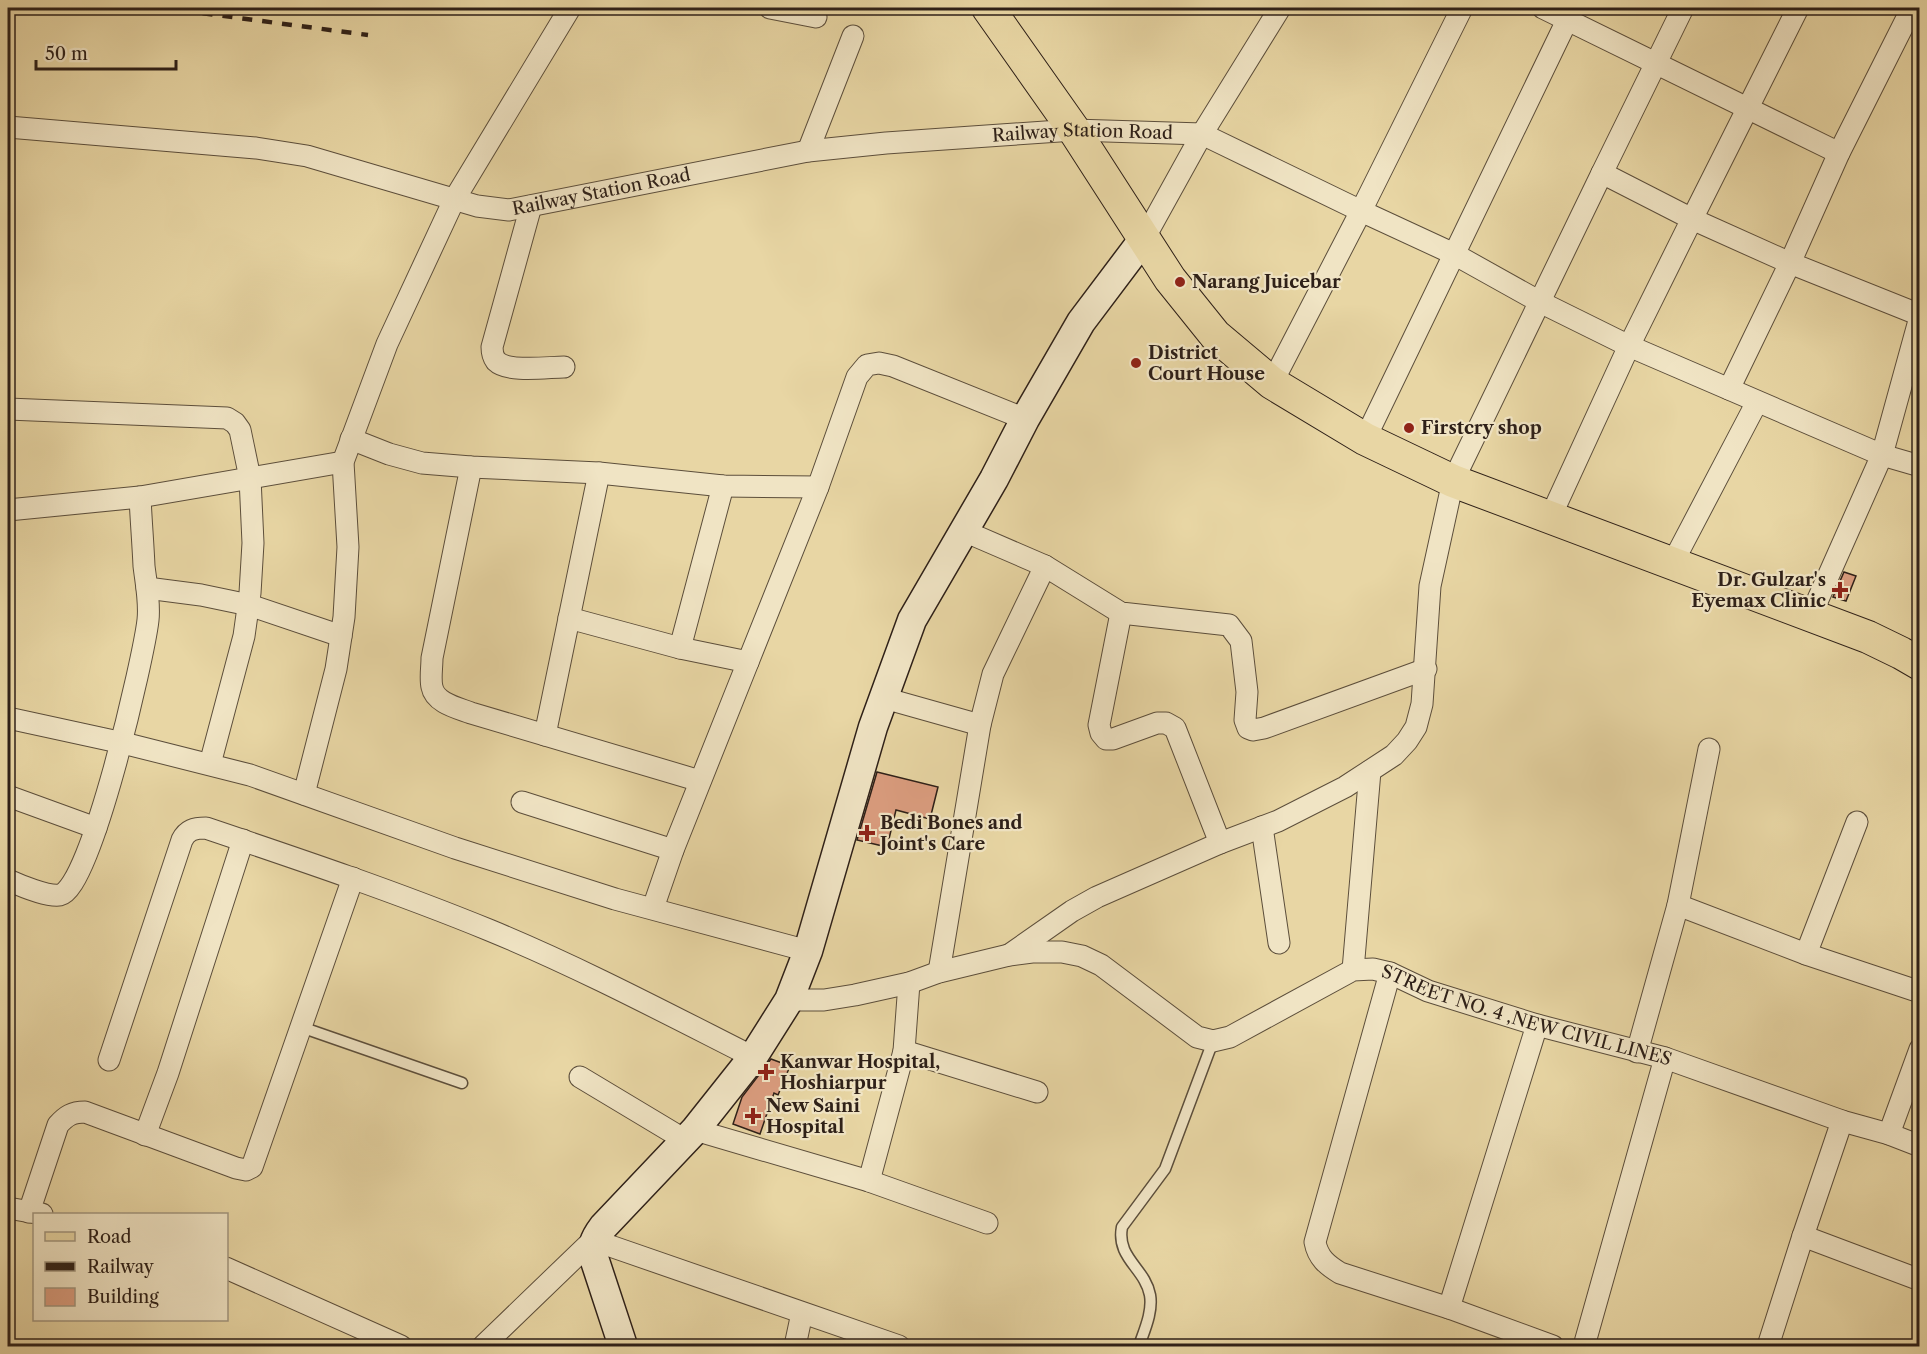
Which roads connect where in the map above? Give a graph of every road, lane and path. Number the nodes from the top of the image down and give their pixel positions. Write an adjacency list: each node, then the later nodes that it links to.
1 (570, 8): 21 (street)
2 (770, 8): 11 (street)
3 (988, 8): 16 (main road)
4 (1280, 8): 17 (street)
5 (1462, 8): 23 (street)
6 (1543, 8): 10 (street)
7 (1683, 8): 13 (street)
8 (1798, 8): 14 (street)
9 (1912, 8): 19 (street)
10 (1570, 14): 13 (street); 26 (street)
11 (816, 17)
12 (853, 36): 18 (street)
13 (1656, 63): 14 (street); 20 (street)
14 (1748, 108): 19 (street); 24 (street)
15 (8, 128): 21 (street, Railway Station Road)
16 (1074, 130): 17 (street, Railway Station Road); 18 (street, Railway Station Road); 25 (main road)
17 (1202, 134): 23 (street); 25 (street)
18 (808, 152): 22 (street, Railway Station Road)
19 (1839, 153): 27 (street)
20 (1602, 172): 24 (street); 28 (street)
21 (454, 200): 22 (street, Railway Station Road); 37 (street)
22 (531, 206): 31 (street)
23 (1361, 211): 26 (street); 32 (street)
24 (1692, 219): 27 (street); 30 (street)
25 (1145, 237): 32 (main road); 36 (main road)
26 (1454, 254): 28 (street); 38 (street)
27 (1790, 263): 29 (street); 33 (street)
28 (1540, 302): 30 (street); 45 (street)
29 (1920, 316): 39 (street)
30 (1629, 346): 33 (street); 50 (street)
31 (564, 367)
32 (1272, 383): 38 (main road)
33 (1729, 389): 34 (street)
34 (1757, 402): 39 (street); 52 (street)
35 (8, 409): 44 (street)
36 (1025, 419): 47 (street); 51 (main road)
37 (351, 438): 40 (street); 42 (street)
38 (1365, 438): 45 (main road)
39 (1882, 455): 41 (street); 57 (street)
40 (343, 462): 44 (street); 59 (street)
41 (1920, 466)
42 (471, 467): 43 (street); 67 (street)
43 (599, 473): 46 (street); 58 (street)
44 (250, 478): 48 (street); 55 (street)
45 (1453, 481): 50 (main road); 63 (street)
46 (723, 486): 47 (street); 60 (street)
47 (818, 487): 61 (street)
48 (140, 497): 49 (street); 54 (street)
49 (8, 510)
50 (1550, 518): 52 (main road)
51 (964, 531): 53 (street); 64 (main road)
52 (1672, 564): 57 (main road)
53 (1045, 566): 56 (street); 66 (street)
54 (147, 588): 55 (street); 68 (street)
55 (249, 605): 59 (street); 70 (street)
56 (1121, 612): 63 (street); 80 (street)
57 (1811, 615): 62 (main road)
58 (569, 618): 60 (street); 67 (street)
59 (341, 636): 73 (street)
60 (680, 648): 61 (street)
61 (748, 662): 72 (street)
62 (1920, 664)
63 (1426, 669): 71 (street)
64 (884, 698): 66 (street); 87 (main road)
65 (8, 718): 68 (street)
66 (980, 725): 91 (street)
67 (545, 735): 72 (street)
68 (123, 743): 70 (street); 78 (street)
69 (1709, 749): 84 (street)
70 (210, 764): 73 (street)
71 (1370, 771): 77 (street); 90 (street)
72 (700, 781): 81 (street)
73 (304, 794): 85 (street)
74 (8, 796): 78 (street)
75 (522, 802): 81 (street)
76 (1857, 822): 88 (street)
77 (1262, 827): 80 (street); 86 (street)
78 (96, 828): 83 (street)
79 (243, 840): 82 (street); 104 (street); 110 (street)
80 (1220, 843): 89 (street)
81 (673, 850): 85 (street)
82 (353, 878): 97 (street); 102 (street)
83 (8, 880)
84 (1678, 905): 88 (street); 101 (street)
85 (653, 908): 87 (street)
86 (1279, 943)
87 (808, 951): 95 (main road)
88 (1806, 954): 94 (street)
89 (1009, 955): 91 (street); 98 (street)
90 (1353, 970): 92 (street, STREET NO. 4 ,NEW CIVIL LINES); 98 (street)
91 (939, 972): 93 (street)
92 (1389, 973): 96 (street, STREET NO. 4 ,NEW CIVIL LINES); 121 (street)
93 (909, 983): 95 (street); 100 (street)
94 (1920, 992)
95 (789, 1000): 102 (main road)
96 (1537, 1025): 101 (street, STREET NO. 4 ,NEW CIVIL LINES); 121 (street)
97 (302, 1027): 106 (lane); 110 (street)
98 (1213, 1041): 128 (lane)
99 (1920, 1050): 109 (street)
100 (904, 1051): 107 (street); 113 (street)
101 (1637, 1052): 103 (street, STREET NO. 4 ,NEW CIVIL LINES)
102 (753, 1057): 111 (main road)
103 (1665, 1058): 108 (street, STREET NO. 4 ,NEW CIVIL LINES); 130 (street)
104 (109, 1060)
105 (580, 1077): 111 (street)
106 (462, 1083)
107 (1037, 1092)
108 (1842, 1121): 109 (street, STREET NO. 4 ,NEW CIVIL LINES); 117 (street)
109 (1889, 1134): 112 (street, STREET NO. 4 ,NEW CIVIL LINES)
110 (145, 1135): 115 (street)
111 (690, 1135): 113 (street); 118 (main road)
112 (1920, 1146)
113 (869, 1181): 116 (street)
114 (8, 1208): 115 (street)
115 (35, 1213)
116 (987, 1223)
117 (1803, 1236): 120 (street); 131 (street)
118 (593, 1240): 122 (street); 124 (street); 125 (main road)
119 (228, 1269): 123 (street)
120 (1920, 1280)
121 (1449, 1308): 129 (street)
122 (802, 1313): 126 (street); 127 (street)
123 (401, 1347)
124 (483, 1347)
125 (623, 1347)
126 (795, 1347)
127 (899, 1347)
128 (1139, 1347)
129 (1553, 1347)
130 (1584, 1347)
131 (1768, 1347)

